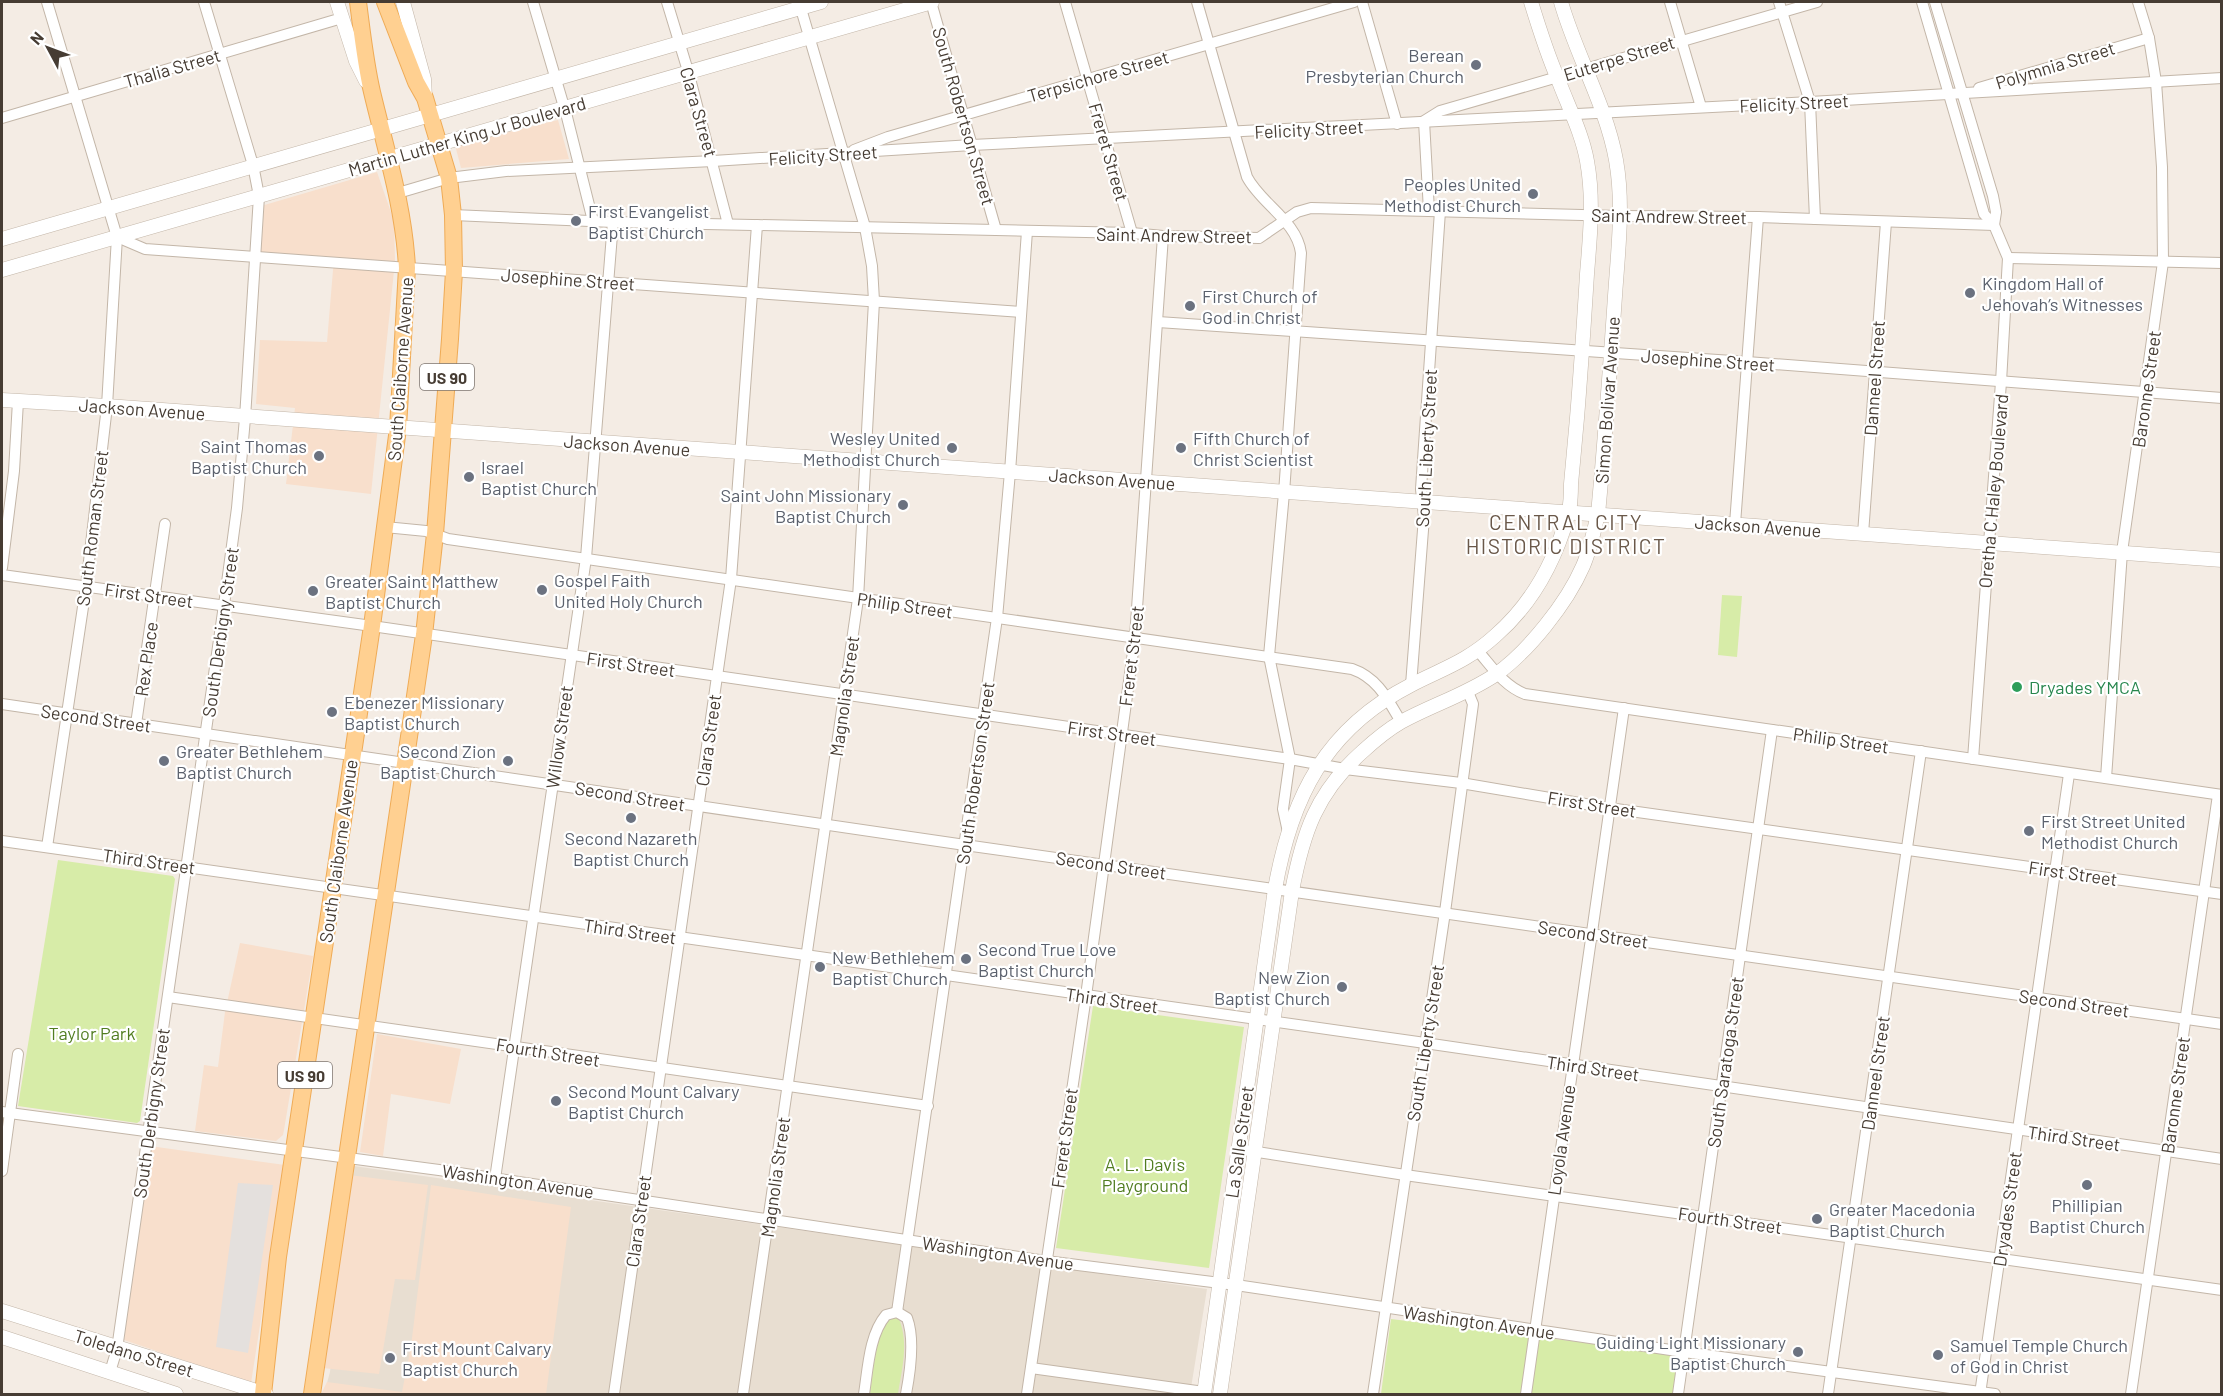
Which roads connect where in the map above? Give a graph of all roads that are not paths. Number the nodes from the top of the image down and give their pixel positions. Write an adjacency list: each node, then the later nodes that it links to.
1 (48, 2): 41 (street, South Roman Street)
2 (204, 2): 30 (street, South Derbigny Street)
3 (338, 2): 24 (street, South Claiborne Avenue)
4 (358, 2): 39 (main road, South Claiborne Avenue / US 90)
5 (385, 2): 42 (main road, US 90)
6 (403, 2): 42 (street)
7 (533, 2): 36 (street)
8 (667, 2): 28 (street, Clara Street)
9 (821, 2): 22 (street, Martin Luther King Jr Boulevard)
10 (931, 2): 25 (street, Martin Luther King Jr Boulevard); 49 (street, South Robertson Street)
11 (1065, 2): 35 (street, Freret Street)
12 (1197, 2): 29 (street)
13 (1354, 2): 29 (street, Terpsichore Street)
14 (1362, 2): 52 (street)
15 (1531, 2): 33 (street, Simon Bolivar Avenue)
16 (1561, 2): 31 (street, Simon Bolivar Avenue)
17 (1670, 2): 27 (street)
18 (1817, 2): 23 (street, Euterpe Street)
19 (1922, 2): 40 (street, Oretha C Haley Boulevard)
20 (1935, 2): 38 (street, Oretha C Haley Boulevard)
21 (2138, 2): 26 (street, Baronne Street)
22 (800, 4): 25 (street, Magnolia Street); 28 (street, Martin Luther King Jr Boulevard)
23 (1781, 6): 27 (street, Euterpe Street); 43 (street)
24 (342, 18): 30 (street, Thalia Street); 39 (street, South Claiborne Avenue)
25 (808, 36): 32 (street, Martin Luther King Jr Boulevard); 58 (street, Magnolia Street)
26 (2148, 38): 37 (street, Baronne Street); 38 (street, Polymnia Street)
27 (1681, 39): 31 (street, Euterpe Street); 45 (street)
28 (679, 42): 32 (street, Clara Street); 36 (street, Martin Luther King Jr Boulevard)
29 (1209, 44): 35 (street, Terpsichore Street); 54 (street)
30 (218, 54): 41 (street, Thalia Street); 61 (street, South Derbigny Street)
31 (1584, 68): 33 (street, Euterpe Street); 46 (street, Simon Bolivar Avenue)
32 (688, 71): 44 (street, Martin Luther King Jr Boulevard); 60 (street, Clara Street)
33 (1557, 77): 48 (street, Simon Bolivar Avenue); 51 (street, Euterpe Street)
34 (2222, 78): 37 (street, Felicity Street)
35 (1088, 79): 49 (street, Terpsichore Street); 55 (street, Freret Street)
36 (556, 80): 44 (street); 47 (street, Martin Luther King Jr Boulevard)
37 (2156, 82): 38 (street, Felicity Street); 89 (street, Baronne Street)
38 (1961, 93): 40 (street, Felicity Street); 79 (street, Oretha C Haley Boulevard)
39 (373, 94): 53 (main road, South Claiborne Avenue / US 90)
40 (1949, 94): 43 (street, Felicity Street); 79 (street, Oretha C Haley Boulevard)
41 (75, 96): 50 (street, Thalia Street); 66 (street, South Roman Street)
42 (425, 98): 47 (main road, US 90)
43 (1810, 102): 45 (street, Felicity Street); 72 (street)
44 (564, 107): 56 (street, Martin Luther King Jr Boulevard); 62 (street)
45 (1701, 107): 46 (street, Felicity Street)
46 (1603, 112): 48 (street, Felicity Street); 70 (street, Simon Bolivar Avenue)
47 (430, 114): 53 (street, Martin Luther King Jr Boulevard); 56 (main road, US 90)
48 (1572, 114): 51 (street, Felicity Street); 68 (street, Simon Bolivar Avenue)
49 (964, 115): 57 (street, South Robertson Street); 58 (street, Terpsichore Street)
50 (2, 118)
51 (1424, 121): 52 (street, Felicity Street); 67 (street, South Liberty Street)
52 (1397, 124): 54 (street, Felicity Street)
53 (383, 129): 59 (main road, South Claiborne Avenue / US 90); 61 (street, Martin Luther King Jr Boulevard)
54 (1234, 133): 55 (street, Felicity Street); 74 (street)
55 (1104, 139): 57 (street, Felicity Street); 83 (street, Freret Street)
56 (439, 145): 59 (street, Martin Luther King Jr Boulevard); 63 (main road, US 90)
57 (972, 145): 58 (street, Felicity Street); 81 (street, South Robertson Street)
58 (843, 154): 60 (street, Felicity Street); 80 (street, Magnolia Street)
59 (390, 159): 64 (main road, South Claiborne Avenue / US 90); 65 (street, Martin Luther King Jr Boulevard)
60 (713, 161): 62 (street, Felicity Street); 77 (street, Clara Street)
61 (253, 165): 65 (street, South Derbigny Street); 66 (street, Martin Luther King Jr Boulevard)
62 (580, 167): 63 (street, Felicity Street); 73 (street)
63 (449, 178): 64 (street, Felicity Street); 69 (main road, US 90)
64 (398, 193): 91 (main road, South Claiborne Avenue / US 90)
65 (259, 196): 84 (street, Martin Luther King Jr Boulevard); 87 (street, South Derbigny Street)
66 (107, 208): 84 (street, South Roman Street); 86 (street, Martin Luther King Jr Boulevard)
67 (1435, 211): 68 (street, Saint Andrew Street); 74 (street, Saint Andrew Street); 100 (street, South Liberty Street)
68 (1591, 214): 70 (street, Saint Andrew Street); 101 (street, Simon Bolivar Avenue)
69 (453, 215): 73 (street, Saint Andrew Street); 93 (main road, US 90)
70 (1620, 216): 71 (street, Saint Andrew Street); 102 (street, Simon Bolivar Avenue)
71 (1758, 217): 72 (street, Saint Andrew Street); 103 (street)
72 (1815, 219): 76 (street, Saint Andrew Street)
73 (592, 220): 75 (street, Saint Andrew Street)
74 (1284, 221): 85 (street, Saint Andrew Street); 99 (street)
75 (613, 222): 77 (street, Saint Andrew Street); 94 (street, Willow Street)
76 (1886, 222): 79 (street, Saint Andrew Street); 104 (street, Danneel Street)
77 (729, 224): 78 (street, Saint Andrew Street)
78 (757, 225): 80 (street, Saint Andrew Street); 95 (street, Clara Street)
79 (1994, 225): 88 (street, Oretha C Haley Boulevard)
80 (865, 227): 81 (street, Saint Andrew Street); 96 (street, Magnolia Street)
81 (996, 230): 82 (street, Saint Andrew Street)
82 (1027, 231): 83 (street, Saint Andrew Street); 97 (street, South Robertson Street)
83 (1132, 233): 85 (street, Saint Andrew Street)
84 (117, 237): 87 (street, Josephine Street); 92 (street, Martin Luther King Jr Boulevard); 110 (street, South Roman Street)
85 (1163, 237): 98 (street, Freret Street)
86 (2, 239)
87 (256, 257): 91 (street, Josephine Street); 111 (street, South Derbigny Street)
88 (2008, 258): 89 (street); 105 (street, Oretha C Haley Boulevard)
89 (2163, 262): 90 (street); 106 (street, Baronne Street)
90 (2222, 263)
91 (407, 268): 93 (street, Josephine Street); 112 (main road, South Claiborne Avenue / US 90)
92 (2, 270)
93 (454, 271): 94 (street, Josephine Street); 113 (main road, US 90)
94 (609, 282): 95 (street, Josephine Street); 114 (street, Willow Street)
95 (752, 293): 96 (street, Josephine Street); 115 (street, Clara Street)
96 (874, 301): 97 (street, Josephine Street); 116 (street, Magnolia Street)
97 (1021, 312): 117 (street, South Robertson Street)
98 (1158, 322): 99 (street, Josephine Street); 118 (street, Freret Street)
99 (1295, 331): 100 (street, Josephine Street); 119 (street)
100 (1432, 341): 101 (street, Josephine Street); 120 (street, South Liberty Street)
101 (1583, 352): 102 (street, Josephine Street); 121 (street, Simon Bolivar Avenue)
102 (1611, 354): 103 (street, Josephine Street); 122 (street, Simon Bolivar Avenue)
103 (1747, 362): 104 (street, Josephine Street); 124 (street)
104 (1875, 372): 105 (street, Josephine Street); 127 (street, Danneel Street)
105 (2001, 382): 106 (street, Josephine Street); 128 (street, Oretha C Haley Boulevard)
106 (2146, 393): 107 (street, Josephine Street); 129 (street, Baronne Street)
107 (2222, 398)
108 (2, 400): 109 (street, Jackson Avenue)
109 (18, 401): 110 (street, Jackson Avenue); 132 (street)
110 (107, 406): 111 (street, Jackson Avenue); 135 (street, South Roman Street)
111 (245, 417): 112 (street, Jackson Avenue); 138 (street, South Derbigny Street)
112 (398, 428): 113 (street, Jackson Avenue); 125 (main road, South Claiborne Avenue / US 90)
113 (443, 432): 114 (street, Jackson Avenue); 126 (main road, US 90)
114 (596, 442): 115 (street, Jackson Avenue); 130 (street, Willow Street)
115 (740, 453): 116 (street, Jackson Avenue); 134 (street, Clara Street)
116 (866, 462): 117 (street, Jackson Avenue); 137 (street, Magnolia Street)
117 (1010, 472): 118 (street, Jackson Avenue); 139 (street, South Robertson Street)
118 (1147, 482): 119 (street, Jackson Avenue); 142 (street, Freret Street)
119 (1284, 493): 120 (street, Jackson Avenue); 145 (street)
120 (1422, 503): 121 (street, Jackson Avenue); 148 (street, South Liberty Street)
121 (1569, 512): 122 (street, Jackson Avenue); 143 (street, Simon Bolivar Avenue)
122 (1598, 514): 124 (street, Jackson Avenue); 146 (street, Simon Bolivar Avenue)
123 (165, 524): 136 (street, Rex Place)
124 (1735, 524): 127 (street, Jackson Avenue)
125 (385, 527): 126 (street, Philip Street); 140 (main road, South Claiborne Avenue / US 90)
126 (435, 534): 130 (street, Philip Street); 141 (main road, US 90)
127 (1863, 534): 128 (street, Jackson Avenue)
128 (1988, 543): 129 (street, Jackson Avenue); 164 (street, Oretha C Haley Boulevard)
129 (2122, 552): 131 (street, Jackson Avenue); 169 (street, Baronne Street)
130 (586, 558): 134 (street, Philip Street); 144 (street, Willow Street)
131 (2222, 560)
132 (2, 568)
133 (2, 574): 135 (street, First Street)
134 (731, 579): 137 (street, Philip Street); 147 (street, Clara Street)
135 (86, 587): 136 (street, First Street); 154 (street, South Roman Street)
136 (155, 596): 138 (street, First Street); 157 (street, Rex Place)
137 (858, 599): 139 (street, Philip Street); 150 (street, Magnolia Street)
138 (224, 605): 140 (street, First Street); 159 (street, South Derbigny Street)
139 (997, 618): 142 (street, Philip Street); 155 (street, South Robertson Street)
140 (372, 626): 141 (street, First Street); 162 (main road, South Claiborne Avenue / US 90)
141 (424, 635): 144 (street, First Street); 165 (main road, US 90)
142 (1135, 637): 145 (street, Philip Street); 160 (street, Freret Street)
143 (1478, 651): 146 (street, Philip Street); 148 (street, Simon Bolivar Avenue)
144 (571, 656): 147 (street, First Street); 171 (street, Willow Street)
145 (1269, 656): 151 (street, Philip Street); 163 (street)
146 (1497, 674): 149 (street, Simon Bolivar Avenue); 153 (street, Philip Street)
147 (717, 677): 150 (street, First Street); 173 (street, Clara Street)
148 (1411, 685): 151 (street, Simon Bolivar Avenue)
149 (1468, 692): 156 (street, Simon Bolivar Avenue); 170 (street, South Liberty Street)
150 (844, 695): 155 (street, First Street); 175 (street, Magnolia Street)
151 (1388, 699): 156 (street, Philip Street); 166 (street, Simon Bolivar Avenue)
152 (2, 705): 154 (street, Second Street)
153 (1624, 708): 158 (street, Philip Street); 174 (street, Loyola Avenue)
154 (66, 714): 157 (street, Second Street); 180 (street, South Roman Street)
155 (983, 715): 160 (street, First Street); 179 (street, South Robertson Street)
156 (1401, 722): 167 (street, Simon Bolivar Avenue)
157 (136, 724): 159 (street, Second Street)
158 (1772, 730): 161 (street, Philip Street); 176 (street, South Saratoga Street)
159 (206, 735): 162 (street, Second Street); 183 (street, South Derbigny Street)
160 (1121, 735): 163 (street, First Street); 182 (street, Freret Street)
161 (1921, 751): 164 (street, Philip Street); 181 (street, Danneel Street)
162 (352, 756): 165 (street, Second Street); 185 (main road, South Claiborne Avenue / US 90)
163 (1290, 759): 166 (street, First Street); 177 (street)
164 (1973, 759): 168 (street, Philip Street)
165 (404, 763): 171 (street, Second Street); 190 (main road, US 90)
166 (1319, 764): 167 (street, First Street); 177 (street, Simon Bolivar Avenue)
167 (1345, 769): 170 (street, First Street); 187 (street, Simon Bolivar Avenue)
168 (2069, 774): 169 (street, Philip Street); 184 (street, Dryades Street)
169 (2106, 778): 172 (street, Philip Street)
170 (1461, 783): 174 (street, First Street); 191 (street, South Liberty Street)
171 (552, 784): 173 (street, Second Street); 192 (street, Willow Street)
172 (2220, 795): 188 (street, Baronne Street)
173 (699, 807): 175 (street, Second Street); 194 (street, Clara Street)
174 (1609, 808): 176 (street, First Street); 193 (street, Loyola Avenue)
175 (825, 825): 179 (street, Second Street); 196 (street, Magnolia Street)
176 (1758, 829): 181 (street, First Street); 195 (street, South Saratoga Street)
177 (1288, 832): 186 (street, Simon Bolivar Avenue)
178 (2, 841): 180 (street, Third Street)
179 (965, 845): 182 (street, Second Street); 197 (street, South Robertson Street)
180 (47, 847): 183 (street, Third Street)
181 (1907, 850): 184 (street, First Street); 198 (street, Danneel Street)
182 (1104, 864): 186 (street, Second Street); 199 (street, Freret Street)
183 (187, 867): 185 (street, Third Street); 200 (street, South Derbigny Street)
184 (2055, 870): 188 (street, First Street); 201 (street, Dryades Street)
185 (333, 888): 190 (street, Third Street); 202 (main road, South Claiborne Avenue / US 90)
186 (1275, 890): 187 (street, Second Street); 204 (street, La Salle Street)
187 (1292, 891): 191 (street, Second Street); 205 (street, La Salle Street)
188 (2204, 891): 189 (street, First Street); 203 (street, Baronne Street)
189 (2222, 894)
190 (385, 895): 192 (street, Third Street); 207 (main road, US 90)
191 (1445, 912): 193 (street, Second Street); 208 (street, South Liberty Street)
192 (533, 917): 194 (street, Third Street); 209 (street, Willow Street)
193 (1590, 933): 195 (street, Second Street); 211 (street, Loyola Avenue)
194 (680, 938): 196 (street, Third Street); 212 (street, Clara Street)
195 (1740, 955): 198 (street, Second Street); 214 (street, South Saratoga Street)
196 (806, 956): 197 (street, Third Street); 213 (street, Magnolia Street)
197 (946, 976): 199 (street, Third Street); 215 (street, South Robertson Street)
198 (1888, 976): 201 (street, Second Street); 216 (street, Danneel Street)
199 (1086, 996): 204 (street, Third Street); 236 (street, Freret Street)
200 (168, 997): 202 (street, Fourth Street); 219 (street, South Derbigny Street)
201 (2037, 998): 203 (street, Second Street); 218 (street, Dryades Street)
202 (314, 1018): 207 (street, Fourth Street); 222 (main road, South Claiborne Avenue / US 90)
203 (2186, 1019): 206 (street, Second Street); 221 (street, Baronne Street)
204 (1256, 1020): 205 (street, Third Street); 220 (street, La Salle Street)
205 (1274, 1023): 208 (street, Third Street); 223 (street, La Salle Street)
206 (2222, 1024)
207 (367, 1025): 209 (street, Fourth Street); 224 (main road, US 90)
208 (1425, 1043): 211 (street, Third Street); 227 (street, South Liberty Street)
209 (514, 1046): 212 (street, Fourth Street); 228 (street, Willow Street)
210 (18, 1054): 217 (street)
211 (1572, 1065): 214 (street, Third Street); 229 (street, Loyola Avenue)
212 (661, 1068): 213 (street, Fourth Street); 230 (street, Clara Street)
213 (788, 1086): 215 (street, Fourth Street); 232 (street, Magnolia Street)
214 (1721, 1086): 216 (street, Third Street); 231 (street, South Saratoga Street)
215 (928, 1106): 234 (street, South Robertson Street)
216 (1869, 1108): 218 (street, Third Street); 233 (street, Danneel Street)
217 (6, 1113): 219 (street, Washington Avenue); 226 (street)
218 (2018, 1130): 221 (street, Third Street); 235 (street, Dryades Street)
219 (148, 1132): 222 (street, Washington Avenue); 246 (street, South Derbigny Street)
220 (1238, 1149): 223 (street, Fourth Street); 238 (street, La Salle Street)
221 (2166, 1151): 225 (street, Third Street); 237 (street, Baronne Street)
222 (294, 1152): 224 (street, Washington Avenue); 252 (main road, South Claiborne Avenue / US 90)
223 (1255, 1152): 227 (street, Fourth Street); 239 (street, La Salle Street)
224 (346, 1158): 228 (street, Washington Avenue); 255 (main road, US 90)
225 (2222, 1159)
226 (2, 1170)
227 (1405, 1175): 229 (street, Fourth Street); 241 (street, South Liberty Street)
228 (495, 1179): 230 (street, Washington Avenue)
229 (1553, 1196): 231 (street, Fourth Street); 244 (street, Loyola Avenue)
230 (641, 1199): 232 (street, Washington Avenue); 256 (street, Clara Street)
231 (1703, 1216): 233 (street, Fourth Street); 247 (street, South Saratoga Street)
232 (769, 1220): 234 (street, Washington Avenue); 257 (street, Magnolia Street)
233 (1851, 1237): 235 (street, Fourth Street); 249 (street, Danneel Street)
234 (908, 1240): 236 (street, Washington Avenue); 243 (street, South Robertson Street)
235 (2000, 1258): 237 (street, Fourth Street); 253 (street, Dryades Street)
236 (1046, 1261): 238 (street, Washington Avenue); 248 (street, Freret Street)
237 (2148, 1280): 240 (street, Fourth Street); 267 (street, Baronne Street)
238 (1219, 1283): 239 (street, Washington Avenue); 251 (street, La Salle Street)
239 (1236, 1285): 241 (street, Washington Avenue); 261 (street, La Salle Street)
240 (2222, 1290)
241 (1386, 1308): 244 (street, Washington Avenue); 262 (street, South Liberty Street)
242 (2, 1311): 246 (street, Toledano Street)
243 (897, 1312): 258 (street); 259 (street)
244 (1534, 1330): 247 (street, Washington Avenue); 263 (street, Loyola Avenue)
245 (2, 1337): 250 (street, Toledano Street)
246 (117, 1349): 250 (street, South Derbigny Street); 252 (street, Toledano Street)
247 (1684, 1352): 249 (street, Washington Avenue); 264 (street, South Saratoga Street)
248 (1031, 1368): 251 (street); 260 (street, Freret Street)
249 (1831, 1371): 253 (street, Washington Avenue); 265 (street, Danneel Street)
250 (110, 1372): 254 (street, Toledano Street)
251 (1204, 1393)
252 (264, 1394)
253 (1980, 1394): 266 (street, Washington Avenue)
254 (176, 1395)
255 (312, 1395)
256 (614, 1395)
257 (743, 1395)
258 (864, 1395)
259 (906, 1395)
260 (1027, 1395)
261 (1220, 1395)
262 (1373, 1395)
263 (1526, 1395)
264 (1678, 1395)
265 (1828, 1395)
266 (1995, 1395)
267 (2131, 1395)

